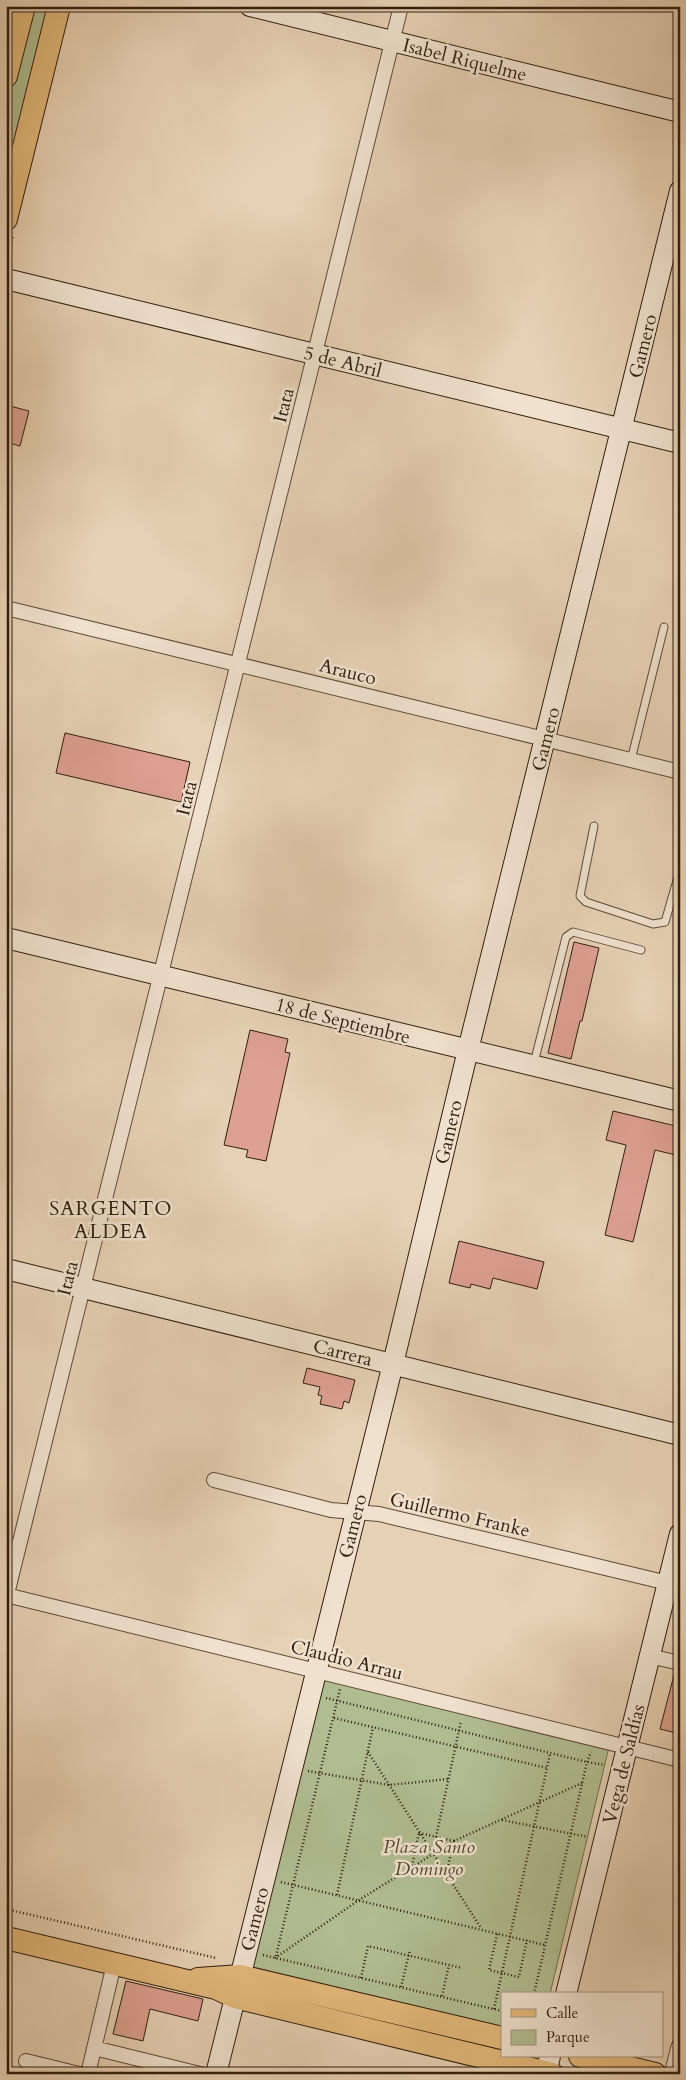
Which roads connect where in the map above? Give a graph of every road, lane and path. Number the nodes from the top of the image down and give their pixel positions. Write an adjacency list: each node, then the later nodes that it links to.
1 (24, 6): 5 (main road)
2 (59, 6): 10 (main road)
3 (250, 6): 6 (street, Isabel Riquelme)
4 (401, 6): 6 (street, Itata)
5 (12, 30): 7 (main road)
6 (392, 42): 8 (street, Isabel Riquelme); 12 (street, Itata)
7 (6, 76)
8 (680, 112)
9 (680, 191): 13 (street, Gamero)
10 (6, 219)
11 (6, 279): 12 (street, 5 de Abril)
12 (315, 354): 13 (street, 5 de Abril); 17 (street, Itata)
13 (621, 429): 14 (street, 5 de Abril); 18 (street, Gamero)
14 (680, 443)
15 (6, 608): 17 (street, Arauco)
16 (664, 627): 19 (lane)
17 (238, 664): 18 (street, Arauco); 25 (street, Itata)
18 (545, 739): 19 (street, Arauco); 26 (street, Gamero)
19 (631, 760): 20 (street, Arauco)
20 (680, 772)
21 (594, 826): 22 (lane)
22 (680, 870)
23 (6, 938): 25 (street, 18 de Septiembre)
24 (641, 950): 27 (lane)
25 (161, 976): 26 (street, 18 de Septiembre); 30 (street, Itata)
26 (468, 1050): 27 (street, 18 de Septiembre); 31 (street, Gamero)
27 (533, 1066): 28 (street, 18 de Septiembre)
28 (680, 1101)
29 (6, 1270): 30 (street, Carrera)
30 (83, 1289): 31 (street, Carrera); 37 (street, Itata)
31 (393, 1364): 32 (street, Carrera); 34 (street, Gamero)
32 (680, 1434)
33 (214, 1480): 34 (street, Guillermo Franke)
34 (355, 1512): 36 (street, Guillermo Franke); 40 (street, Gamero)
35 (680, 1534): 36 (street, Vega de Saldías)
36 (668, 1583): 38 (street, Vega de Saldías)
37 (6, 1596): 40 (street, Claudio Arrau)
38 (650, 1656): 39 (street); 50 (street, Vega de Saldías)
39 (680, 1663)
40 (316, 1671): 41 (street, Claudio Arrau); 42 (street, Gamero)
41 (342, 1677): 43 (path); 44 (street, Claudio Arrau)
42 (310, 1693): 43 (path); 56 (street, Gamero)
43 (338, 1701): 45 (path); 47 (path)
44 (464, 1707): 47 (path); 48 (street, Claudio Arrau)
45 (334, 1718): 46 (path); 58 (path)
46 (373, 1727): 49 (path); 51 (path)
47 (460, 1731): 49 (path); 52 (path)
48 (598, 1740): 50 (street, Claudio Arrau); 54 (path)
49 (456, 1747): 57 (path); 59 (path)
50 (627, 1747): 53 (street, Claudio Arrau); 55 (street, Vega de Saldías)
51 (368, 1752): 60 (path); 62 (path)
52 (550, 1753): 54 (path); 57 (path)
53 (680, 1760)
54 (586, 1762): 55 (path); 61 (path)
55 (622, 1767): 70 (street, Vega de Saldías)
56 (292, 1768): 58 (path); 74 (street, Gamero)
57 (547, 1768): 63 (path)
58 (321, 1773): 60 (path); 75 (path)
59 (449, 1779): 62 (path); 68 (path)
60 (361, 1782): 62 (path); 76 (path)
61 (582, 1783): 63 (path); 67 (path)
62 (389, 1785): 66 (path)
63 (539, 1802): 64 (path); 65 (path)
64 (501, 1819): 65 (path); 69 (path)
65 (534, 1826): 67 (path); 80 (path)
66 (419, 1833): 68 (path); 71 (path); 72 (path)
67 (570, 1833): 70 (path); 83 (path)
68 (436, 1837): 69 (path)
69 (454, 1841): 71 (path); 73 (path)
70 (604, 1841): 96 (street, Vega de Saldías)
71 (433, 1854): 72 (path); 73 (path)
72 (412, 1866): 73 (path); 77 (path)
73 (446, 1874): 78 (path)
74 (264, 1878): 75 (path); 84 (street, Gamero)
75 (294, 1884): 76 (path); 87 (path)
76 (337, 1895): 77 (path)
77 (358, 1900): 78 (path); 87 (path)
78 (482, 1930): 79 (path)
79 (497, 1933): 80 (path); 91 (path)
80 (510, 1936): 82 (path); 91 (path)
81 (6, 1938): 88 (main road)
82 (527, 1940): 83 (path); 91 (path)
83 (545, 1945): 95 (path)
84 (247, 1950): 87 (path); 93 (street, Gamero)
85 (410, 1950): 86 (path)
86 (409, 1956): 89 (path); 92 (path); 94 (path)
87 (275, 1958): 92 (path)
88 (114, 1964): 93 (main road); 102 (street)
89 (449, 1965): 90 (path); 97 (path)
90 (462, 1968)
91 (502, 1973): 98 (path)
92 (361, 1978): 94 (path)
93 (238, 1987): 100 (main road); 103 (main road); 111 (street, Gamero)
94 (401, 1987): 97 (path)
95 (534, 1992)
96 (566, 1992)
97 (442, 1996): 98 (path)
98 (494, 2009): 99 (path)
99 (501, 2010)
100 (501, 2038)
101 (680, 2038): 113 (lane)
102 (94, 2048): 109 (street); 110 (street)
103 (501, 2057)
104 (506, 2058): 107 (main road)
105 (588, 2058): 112 (main road)
106 (26, 2061): 108 (street)
107 (548, 2069)
108 (79, 2074)
109 (88, 2074)
110 (200, 2074)
111 (216, 2074)
112 (655, 2074)
113 (668, 2074)

